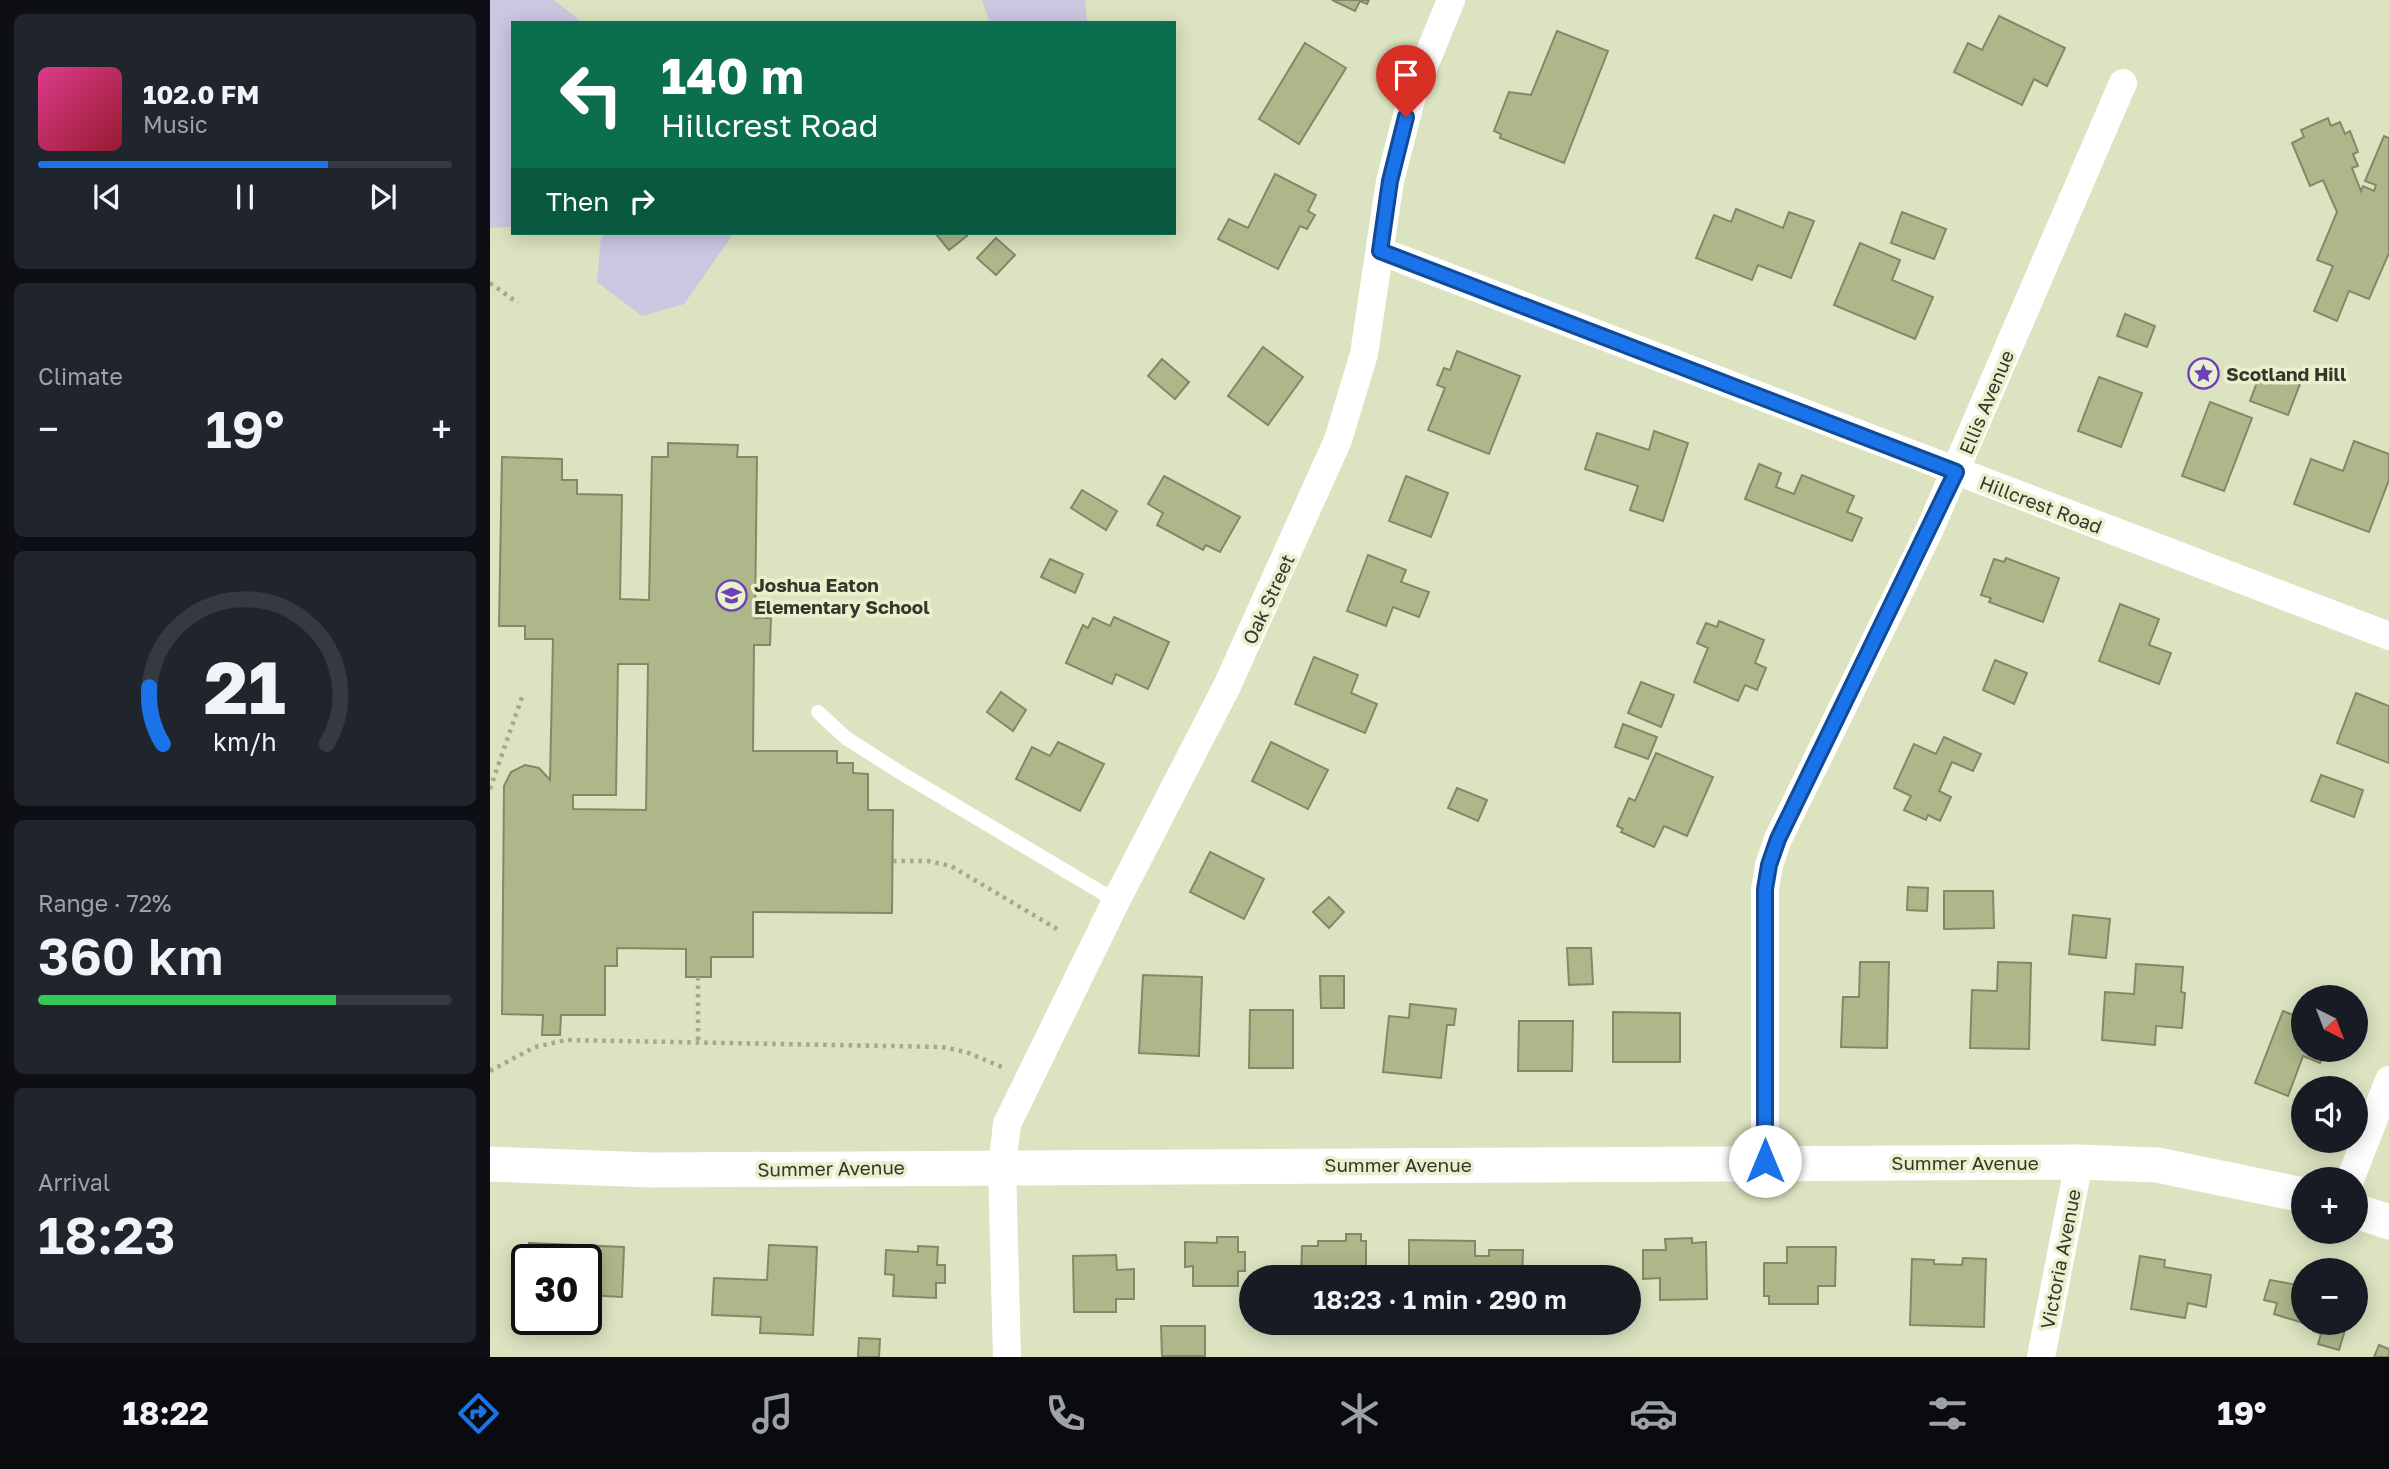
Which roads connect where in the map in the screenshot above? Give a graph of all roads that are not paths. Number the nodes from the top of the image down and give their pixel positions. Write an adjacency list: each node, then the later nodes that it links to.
1 (1451, 0): 3 (street, Oak Street)
2 (2123, 83): 4 (street, Ellis Avenue)
3 (1380, 251): 4 (street, Hillcrest Road); 7 (street, Oak Street)
4 (1956, 472): 5 (street, Hillcrest Road); 9 (street, Ellis Avenue)
5 (2389, 636)
6 (818, 712): 7 (lane)
7 (1115, 901): 12 (street, Oak Street)
8 (2389, 1080): 13 (street)
9 (1765, 1161): 10 (street, Summer Avenue); 12 (street, Summer Avenue)
10 (2079, 1162): 14 (street, Summer Avenue); 18 (street, Victoria Avenue)
11 (490, 1164): 12 (street, Summer Avenue)
12 (1002, 1167): 17 (street, Oak Street)
13 (2355, 1167)
14 (2291, 1193)
15 (2368, 1215): 16 (street)
16 (2389, 1222)
17 (1007, 1357)
18 (2041, 1357)

